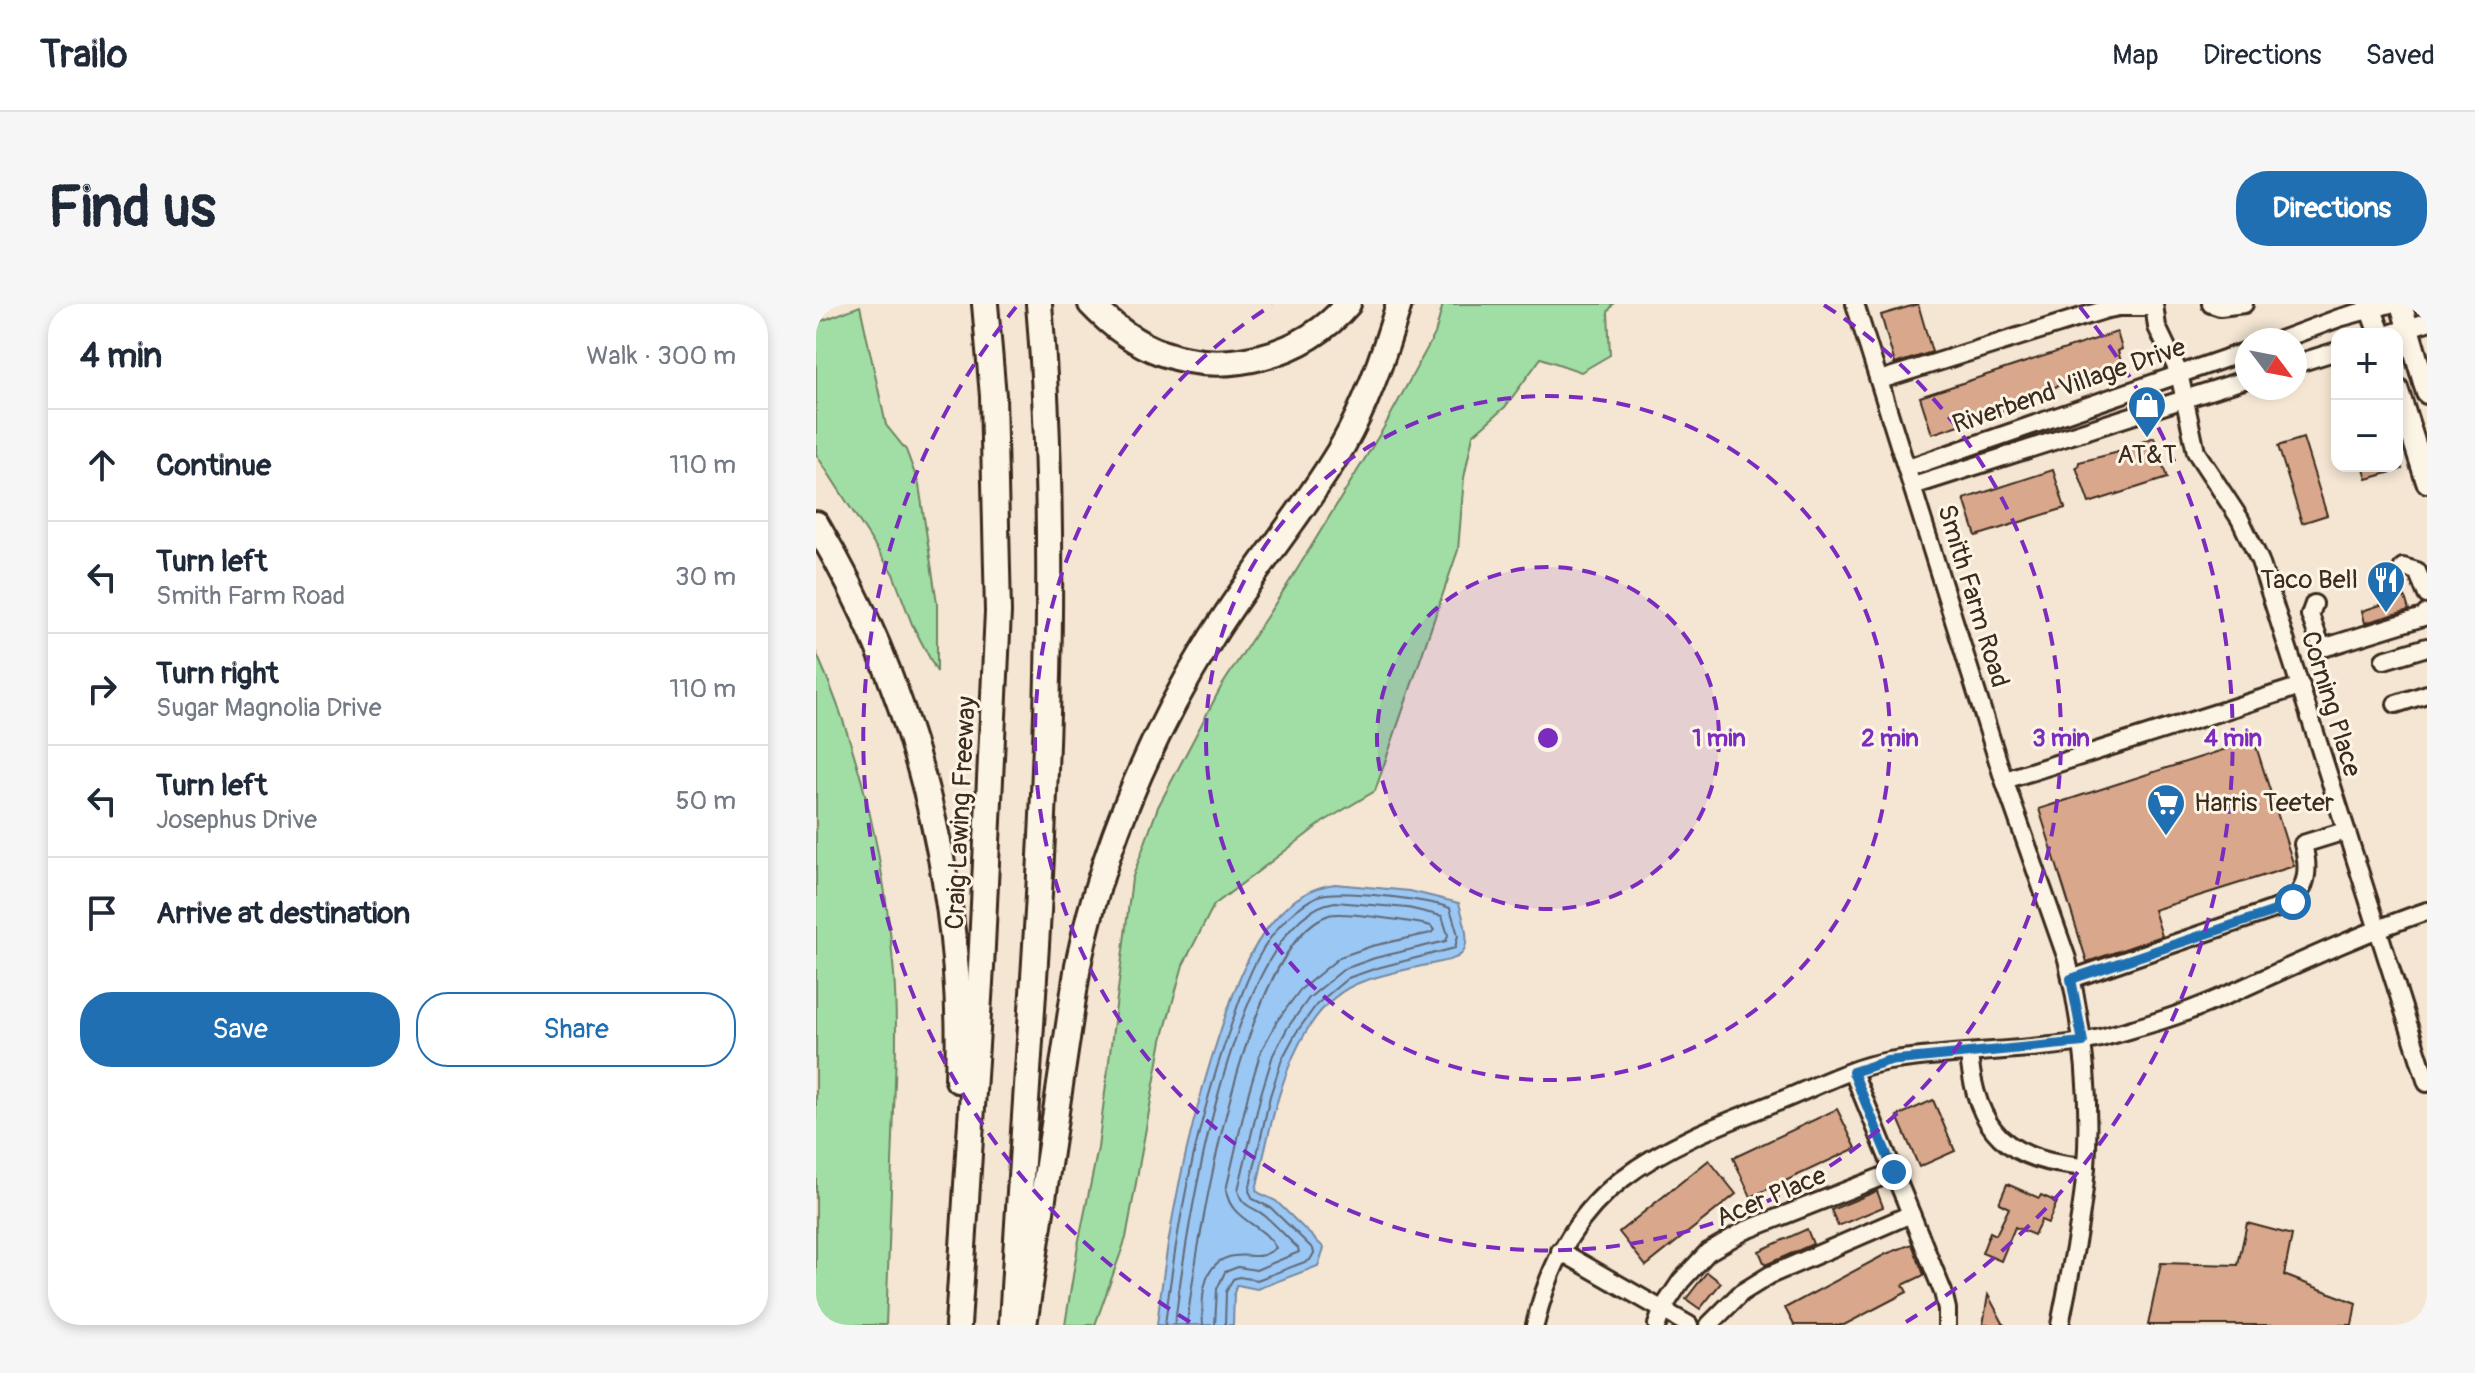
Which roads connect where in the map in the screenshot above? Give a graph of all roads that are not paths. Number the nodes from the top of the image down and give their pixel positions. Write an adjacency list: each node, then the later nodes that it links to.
1 (985, 304): 55 (highway, Craig Lawing Freeway)
2 (1039, 304): 56 (highway)
3 (1091, 304): 4 (highway)
4 (1348, 304)
5 (1399, 304): 57 (highway)
6 (1855, 304): 22 (street, Smith Farm Road)
7 (2211, 304): 8 (street)
8 (2244, 304)
9 (2401, 304): 14 (main road)
10 (2154, 306): 21 (street, Corning Place); 22 (street)
11 (2377, 306): 13 (main road); 16 (street)
12 (2427, 322): 15 (street)
13 (2379, 328)
14 (2398, 328)
15 (2403, 329)
16 (2307, 330)
17 (2403, 342): 24 (main road)
18 (2331, 353): 20 (street)
19 (2235, 355): 21 (street, Riverbend Village Drive)
20 (2307, 360)
21 (2179, 373): 25 (street, Corning Place); 27 (street, Riverbend Village Drive)
22 (1880, 380): 27 (street, Smith Farm Road)
23 (2235, 383): 25 (street, Riverbend Village Drive)
24 (2427, 393)
25 (2185, 399): 29 (street, Riverbend Village Drive); 37 (street, Corning Place)
26 (2401, 400): 28 (main road)
27 (1908, 468): 29 (street, Smith Farm Road)
28 (2427, 482)
29 (1913, 486): 40 (street, Smith Farm Road)
30 (816, 524): 55 (highway)
31 (2403, 567): 32 (street)
32 (2427, 595)
33 (2314, 604): 34 (street)
34 (2427, 613)
35 (2427, 647): 36 (street)
36 (2384, 660)
37 (2301, 686): 40 (street); 41 (street, Corning Place)
38 (2427, 694): 39 (street)
39 (2396, 704)
40 (2005, 780): 44 (street, Smith Farm Road)
41 (2345, 831): 43 (street, Corning Place); 44 (street)
42 (2427, 911): 43 (street)
43 (2378, 928): 45 (street); 46 (street, Corning Place)
44 (2071, 979): 45 (street, Smith Farm Road)
45 (2083, 1042): 47 (street); 50 (street, Smith Farm Road)
46 (2422, 1050): 49 (street, Corning Place)
47 (1969, 1054): 48 (street); 50 (street)
48 (1853, 1072): 51 (street); 53 (street)
49 (2427, 1083)
50 (2086, 1167): 63 (street, Smith Farm Road)
51 (1894, 1172): 52 (street); 54 (street, Acer Place)
52 (1911, 1214): 61 (street); 62 (street)
53 (1560, 1251): 54 (street); 58 (street)
54 (1663, 1308): 59 (street, Acer Place); 60 (street)
55 (959, 1314)
56 (1012, 1325)
57 (1024, 1325)
58 (1535, 1325)
59 (1657, 1325)
60 (1689, 1325)
61 (1709, 1325)
62 (1947, 1325)
63 (2060, 1325)

